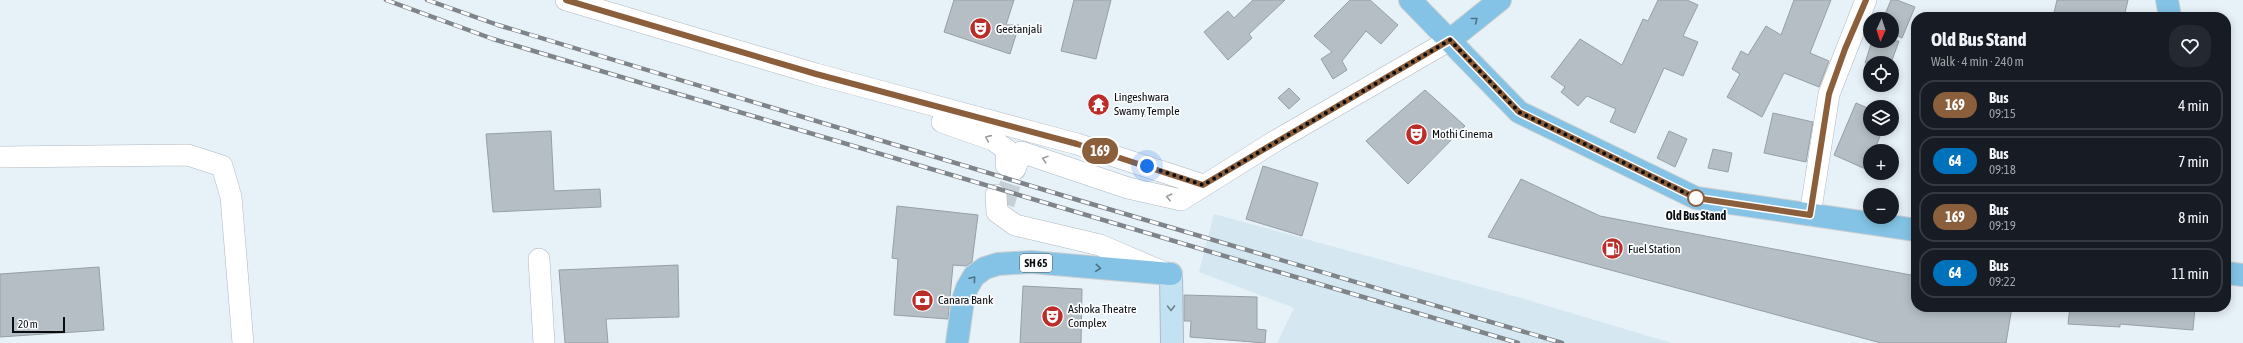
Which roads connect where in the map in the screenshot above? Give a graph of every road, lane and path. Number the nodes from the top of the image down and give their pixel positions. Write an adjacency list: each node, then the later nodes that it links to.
1 (566, 0): 8 (street)
2 (1410, 0): 7 (main road)
3 (1500, 0): 7 (main road, one-way to 3)
4 (1866, 0): 12 (street)
5 (2167, 0): 6 (main road)
6 (2169, 12)
7 (1450, 40): 10 (street); 12 (main road)
8 (901, 97): 10 (street); 10 (street, one-way to 8)
9 (0, 157): 18 (street)
10 (1203, 185)
11 (1000, 200): 15 (street)
12 (1810, 215): 13 (main road)
13 (1911, 229)
14 (539, 259): 19 (street)
15 (1168, 273): 20 (main road, SH 65, one-way to 15); 21 (main road, one-way to 21)
16 (2231, 274): 17 (main road)
17 (2243, 275)
18 (243, 343)
19 (544, 343)
20 (957, 343)
21 (1172, 343)

